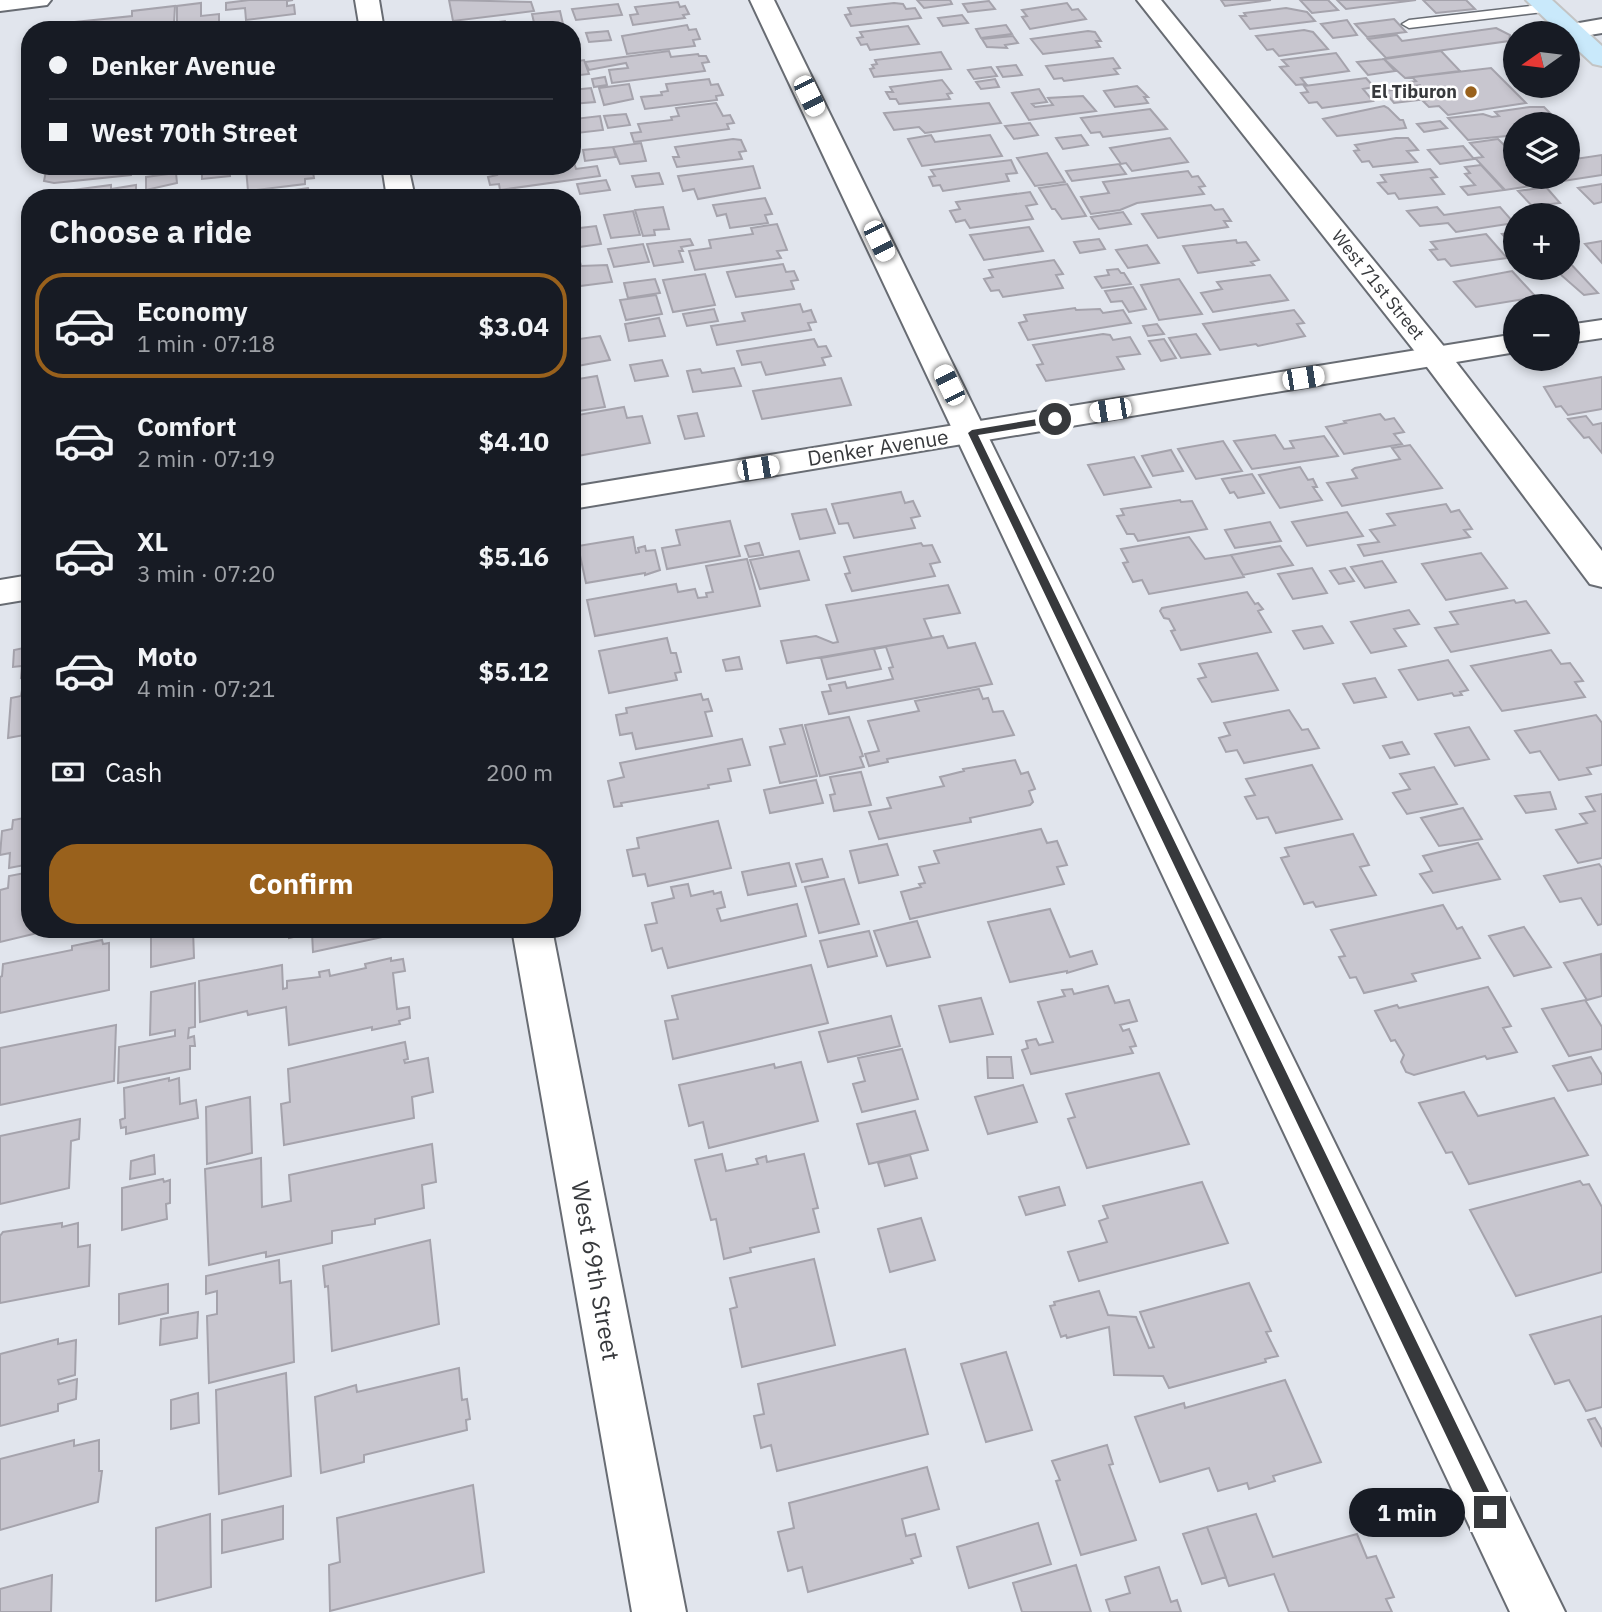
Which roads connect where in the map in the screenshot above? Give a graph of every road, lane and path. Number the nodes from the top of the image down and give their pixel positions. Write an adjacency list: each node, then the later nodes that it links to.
1 (39, 0): 5 (street)
2 (367, 0): 7 (street)
3 (762, 0): 18 (street)
4 (1149, 0): 17 (street, West 71st Street)
5 (0, 4)
6 (1542, 4): 8 (main road); 9 (lane)
7 (370, 21)
8 (1560, 21)
9 (1409, 24)
10 (1602, 26): 11 (street)
11 (1580, 30)
12 (1580, 39): 13 (main road)
13 (1602, 59)
14 (1602, 329): 15 (street)
15 (1580, 332)
16 (1503, 345): 17 (street, Denker Avenue)
17 (1435, 356): 18 (street, Denker Avenue); 20 (street, West 71st Street)
18 (972, 433): 19 (street, Denker Avenue); 25 (street)
19 (581, 497)
20 (1602, 575)
21 (21, 588): 22 (street)
22 (0, 592)
23 (534, 938): 24 (street, West 69th Street)
24 (659, 1612)
25 (1538, 1612)

